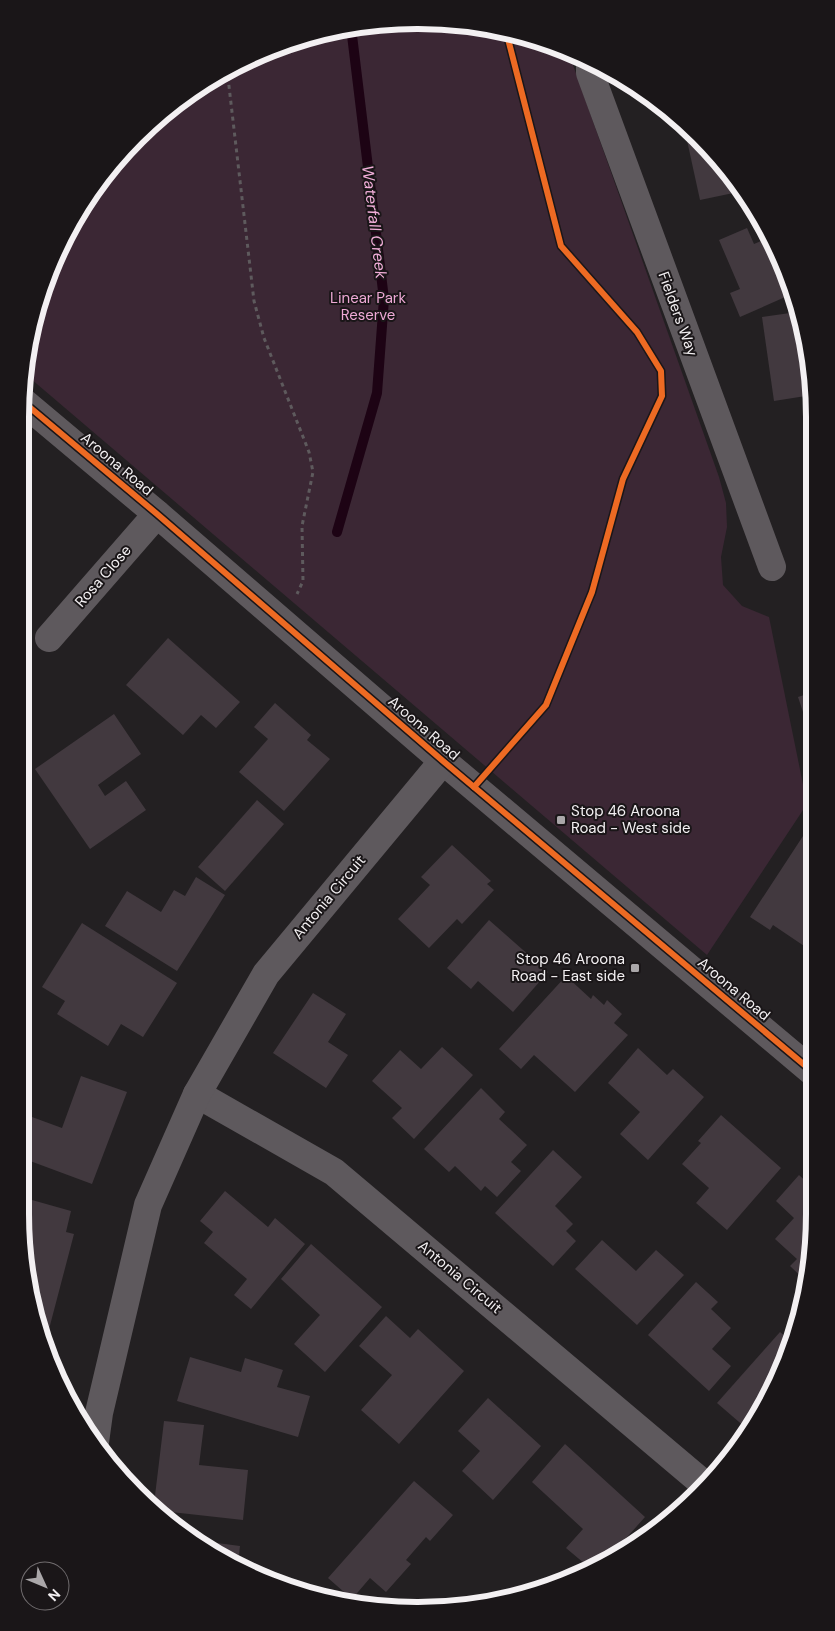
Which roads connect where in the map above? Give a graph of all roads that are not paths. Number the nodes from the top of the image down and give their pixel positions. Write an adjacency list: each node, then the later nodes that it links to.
1 (590, 70): 4 (street, Fielders Way)
2 (29, 407): 3 (street, Aroona Road)
3 (157, 514): 5 (street, Rosa Close); 6 (street, Aroona Road)
4 (772, 567)
5 (49, 638)
6 (443, 761): 7 (street, Aroona Road); 8 (street, Antonia Circuit)
7 (806, 1066)
8 (197, 1094): 9 (street, Antonia Circuit); 11 (street, Antonia Circuit)
9 (88, 1411): 10 (street, Antonia Circuit)
10 (91, 1424)
11 (699, 1481)

